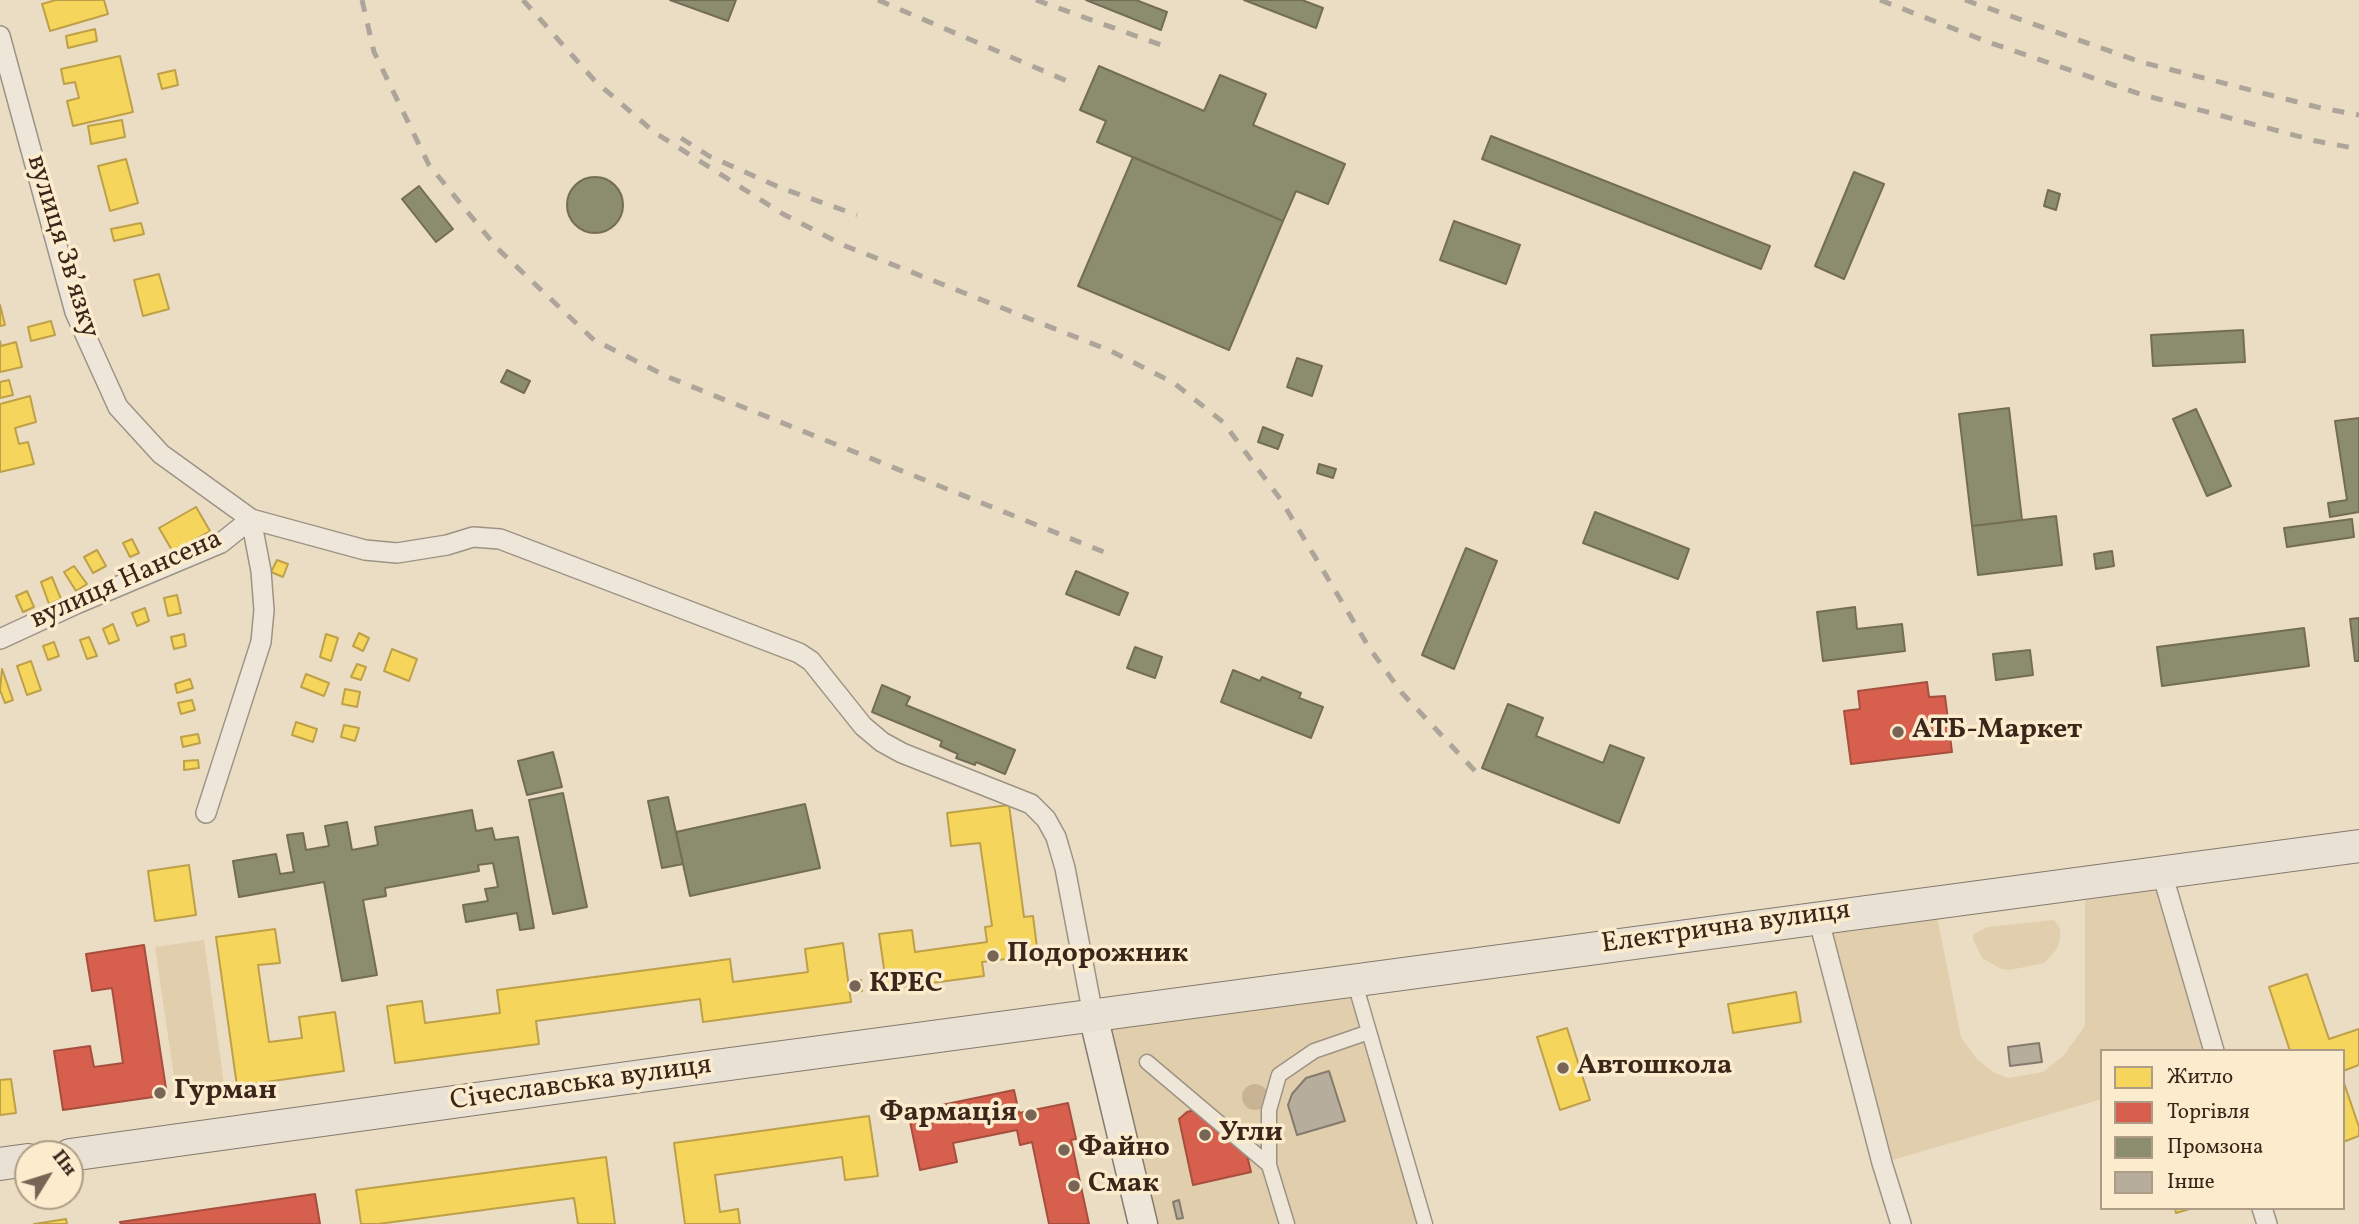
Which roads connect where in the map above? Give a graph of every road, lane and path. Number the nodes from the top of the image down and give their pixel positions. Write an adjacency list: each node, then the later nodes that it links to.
1 (0, 36): 2 (street, вулиця Звʼязку)
2 (251, 519): 3 (street, вулиця Нансена); 4 (street); 9 (street)
3 (0, 639)
4 (206, 813)
5 (2359, 846): 6 (main road, Електрична вулиця)
6 (2162, 873): 7 (main road, Електрична вулиця); 11 (street)
7 (1818, 917): 8 (main road, Електрична вулиця); 18 (street)
8 (1354, 980): 9 (main road, Електрична вулиця); 10 (street)
9 (1093, 1016): 13 (main road, Січеславська вулиця); 15 (main road)
10 (1369, 1032): 14 (street); 17 (street)
11 (2213, 1049)
12 (1147, 1062): 14 (street)
13 (84, 1153)
14 (1269, 1165): 16 (street)
15 (1143, 1224)
16 (1287, 1224)
17 (1425, 1224)
18 (1901, 1224)

